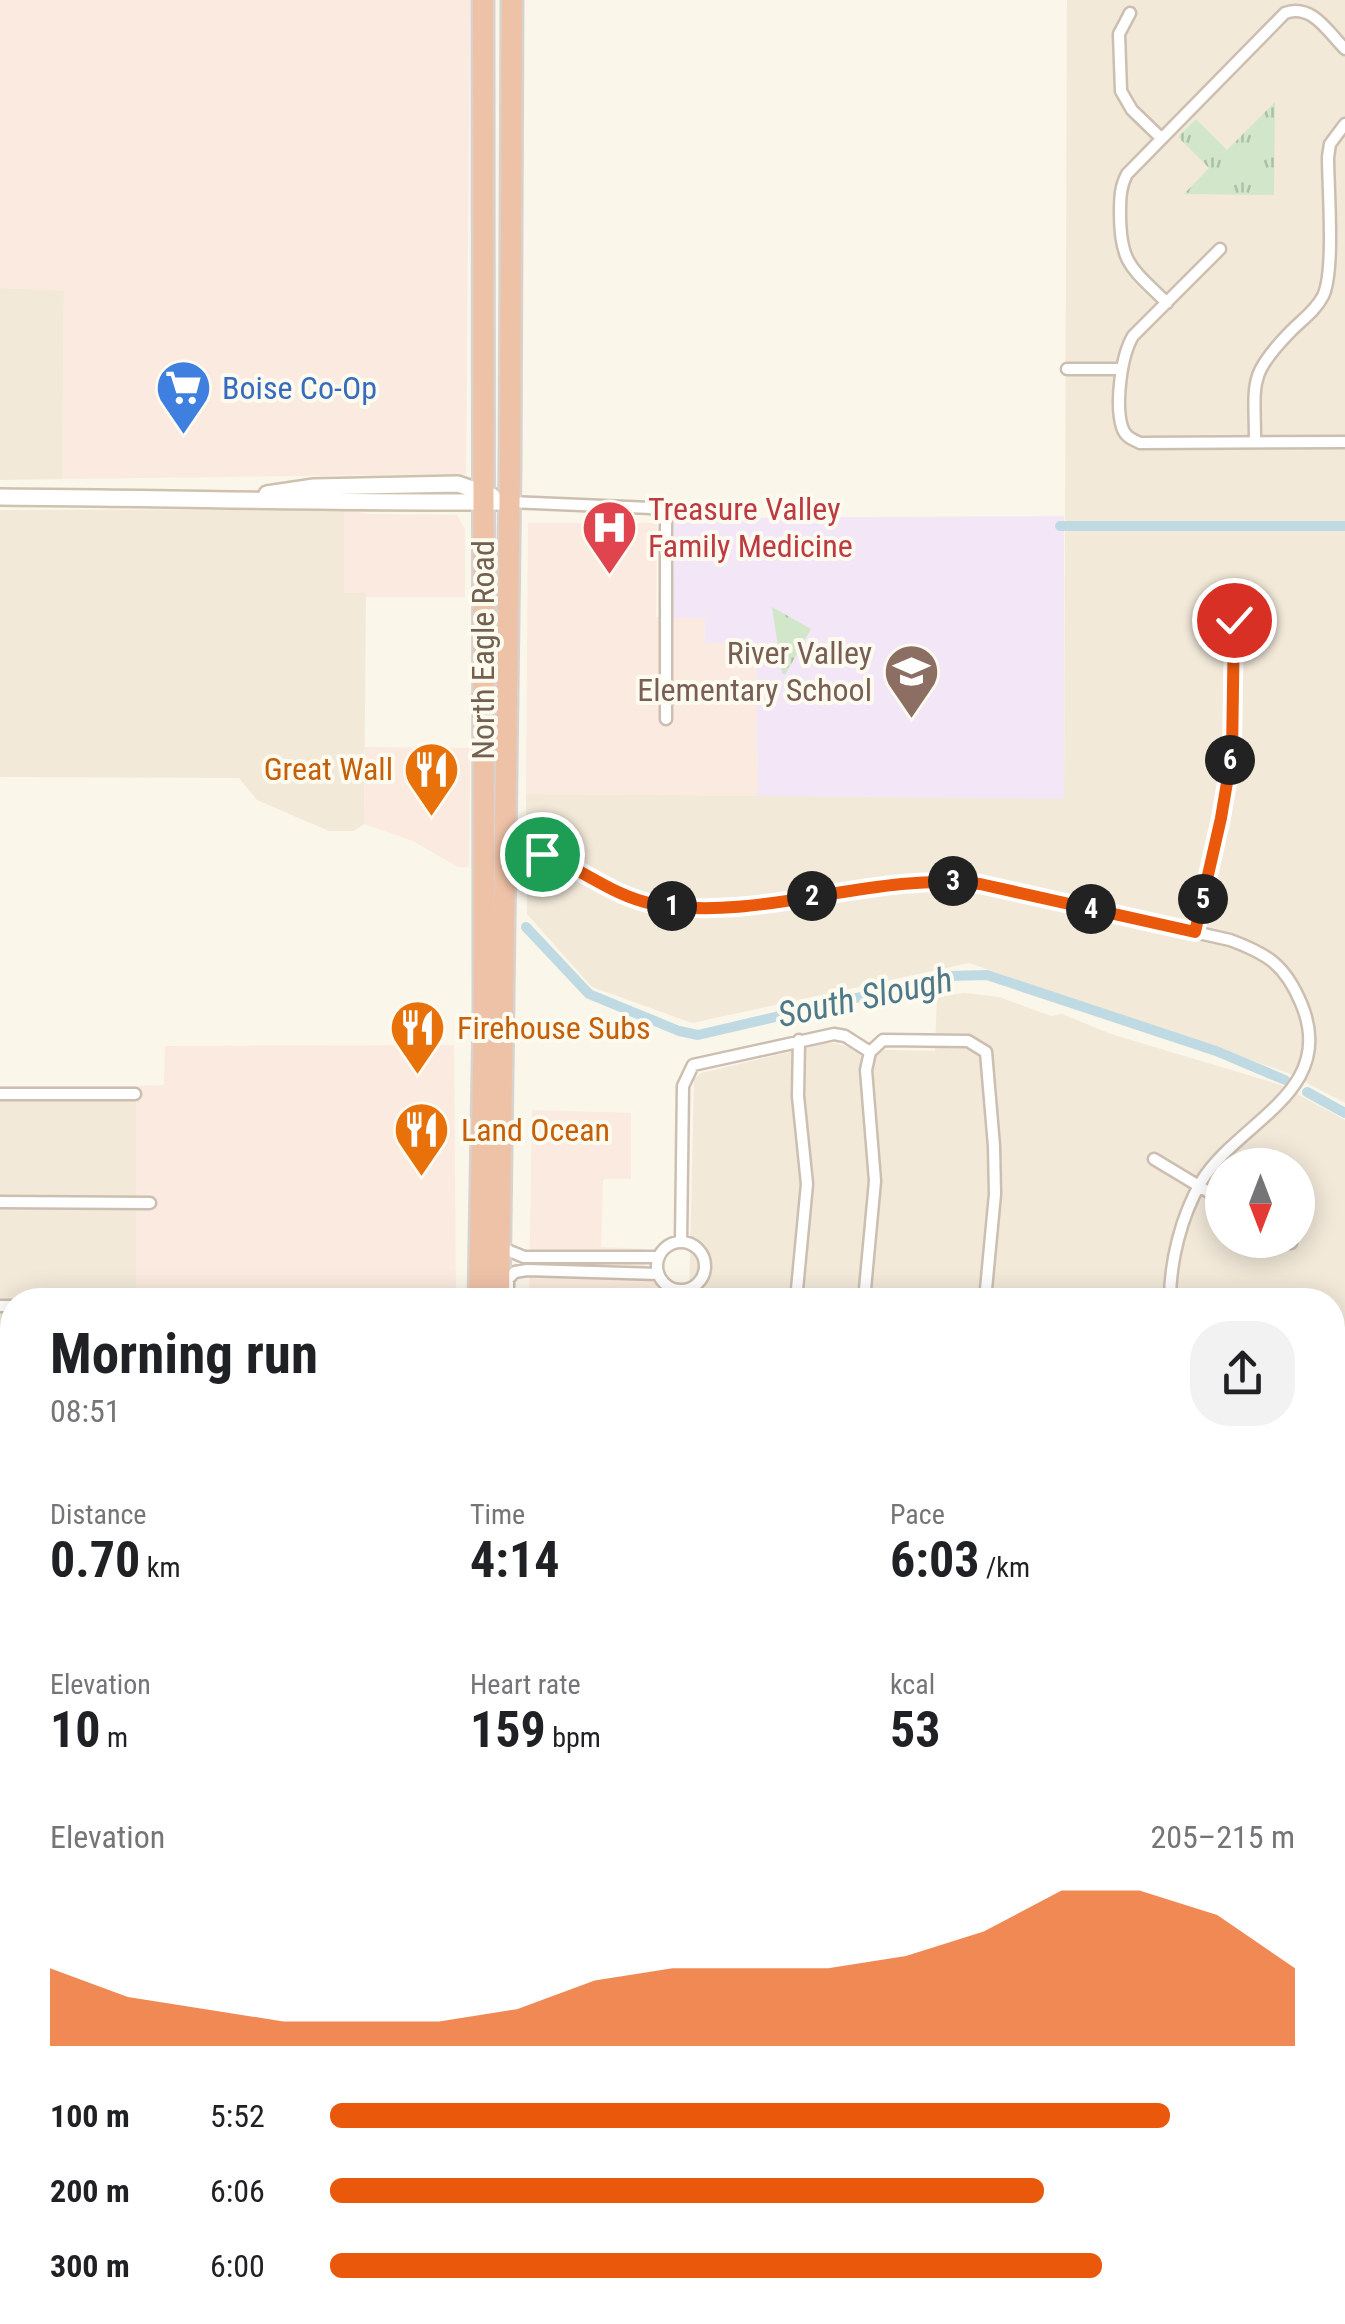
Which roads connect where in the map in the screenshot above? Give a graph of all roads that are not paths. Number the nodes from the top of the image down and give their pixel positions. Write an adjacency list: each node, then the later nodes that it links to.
1 (483, 0): 16 (highway, North Eagle Road)
2 (499, 0): 8 (highway)
3 (512, 0): 8 (highway, North Eagle Road)
4 (1130, 13): 7 (street)
5 (1345, 50): 7 (street)
6 (1345, 124): 13 (street)
7 (1161, 138): 10 (street)
8 (511, 200): 17 (highway, North Eagle Road)
9 (1220, 249): 10 (street)
10 (1167, 303): 11 (street)
11 (1121, 368): 12 (street); 13 (street)
12 (1068, 369)
13 (1255, 442): 14 (street)
14 (1345, 442)
15 (0, 497): 16 (street)
16 (482, 498): 17 (street); 22 (highway, North Eagle Road)
17 (510, 502): 19 (street); 20 (highway, North Eagle Road)
18 (1236, 599): 21 (street)
19 (666, 719)
20 (504, 856): 21 (street); 27 (highway, North Eagle Road)
21 (1195, 932): 30 (street)
22 (484, 1015): 27 (highway); 29 (highway, North Eagle Road)
23 (799, 1040): 24 (street); 34 (street); 43 (street)
24 (870, 1052): 44 (street); 45 (street)
25 (0, 1094): 26 (street)
26 (135, 1094)
27 (501, 1155): 35 (highway, North Eagle Road)
28 (1154, 1160): 30 (street)
29 (482, 1168): 35 (highway); 38 (highway, North Eagle Road)
30 (1199, 1185): 31 (street); 46 (street)
31 (1205, 1189)
32 (0, 1202): 33 (street)
33 (150, 1203)
34 (681, 1242): 36 (street); 42 (street)
35 (498, 1244): 36 (street); 39 (highway, North Eagle Road)
36 (658, 1257): 37 (street)
37 (658, 1274): 40 (street); 41 (street)
38 (479, 1288)
39 (499, 1288)
40 (508, 1288)
41 (671, 1288)
42 (691, 1288)
43 (797, 1288)
44 (865, 1288)
45 (986, 1288)
46 (1171, 1288)

